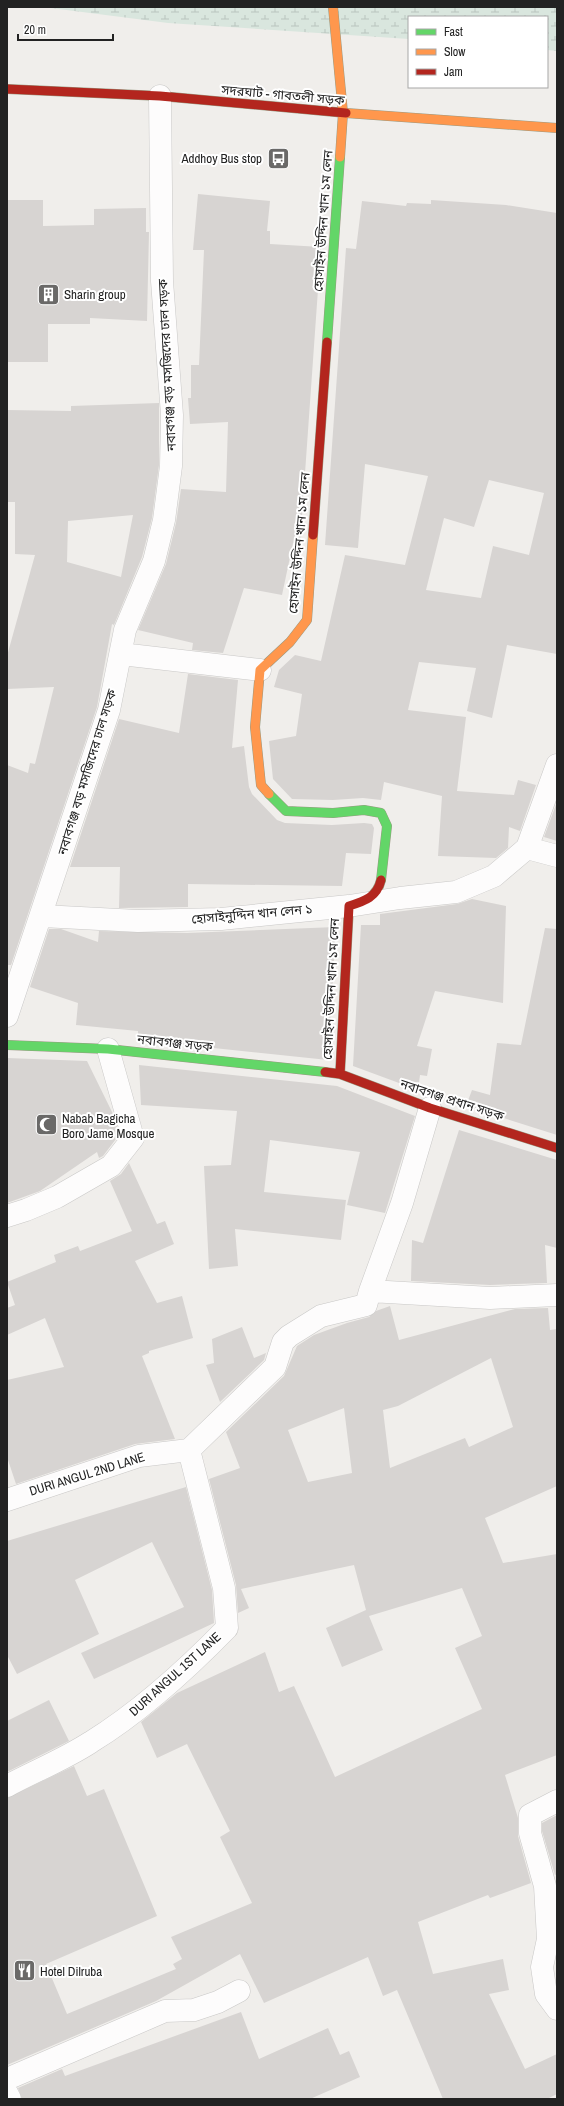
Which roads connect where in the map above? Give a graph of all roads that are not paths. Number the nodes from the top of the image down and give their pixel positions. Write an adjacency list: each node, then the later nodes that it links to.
1 (333, 7): 4 (main road, হোসাইন উদ্দিন খান ১ম লেন)
2 (7, 89): 3 (main road, সদরঘাট - গাবতলী সড়ক)
3 (160, 96): 4 (main road, সদরঘাট - গাবতলী সড়ক); 6 (street, নবাবগঞ্জ বড় মসজিদের ঢাল সড়ক)
4 (343, 113): 5 (main road, সদরঘাট - গাবতলী সড়ক); 7 (main road, হোসাইন উদ্দিন খান ১ম লেন)
5 (557, 128)
6 (121, 654): 7 (street); 12 (street, নবাবগঞ্জ বড় মসজিদের ঢাল সড়ক)
7 (260, 670): 11 (main road, হোসাইন উদ্দিন খান ১ম লেন)
8 (557, 765): 9 (street, হোসাইনুদ্দিন খান লেন ১)
9 (527, 848): 10 (street); 11 (street, হোসাইনুদ্দিন খান লেন ১)
10 (557, 856)
11 (349, 906): 12 (street, হোসাইনুদ্দিন খান লেন ১); 16 (main road, হোসাইন উদ্দিন খান ১ম লেন)
12 (42, 916): 13 (street, নবাবগঞ্জ বড় মসজিদের ঢাল সড়ক)
13 (7, 1016)
14 (7, 1045): 15 (main road, নবাবগঞ্জ সড়ক)
15 (108, 1048): 16 (main road, নবাবগঞ্জ সড়ক); 19 (street)
16 (340, 1074): 17 (main road, নবাবগঞ্জ প্রধান সড়ক)
17 (430, 1108): 18 (main road, নবাবগঞ্জ প্রধান সড়ক); 20 (street)
18 (557, 1148)
19 (7, 1216)
20 (370, 1291): 21 (street); 22 (street)
21 (557, 1295)
22 (189, 1450): 23 (street, DURI ANGUL 2ND LANE); 24 (street, DURI ANGUL 1ST LANE)
23 (8, 1497)
24 (7, 1786)
25 (557, 1801): 27 (street)
26 (239, 1992): 28 (street)
27 (557, 2009)
28 (7, 2079)
29 (7, 2093): 30 (street)
30 (10, 2099)

